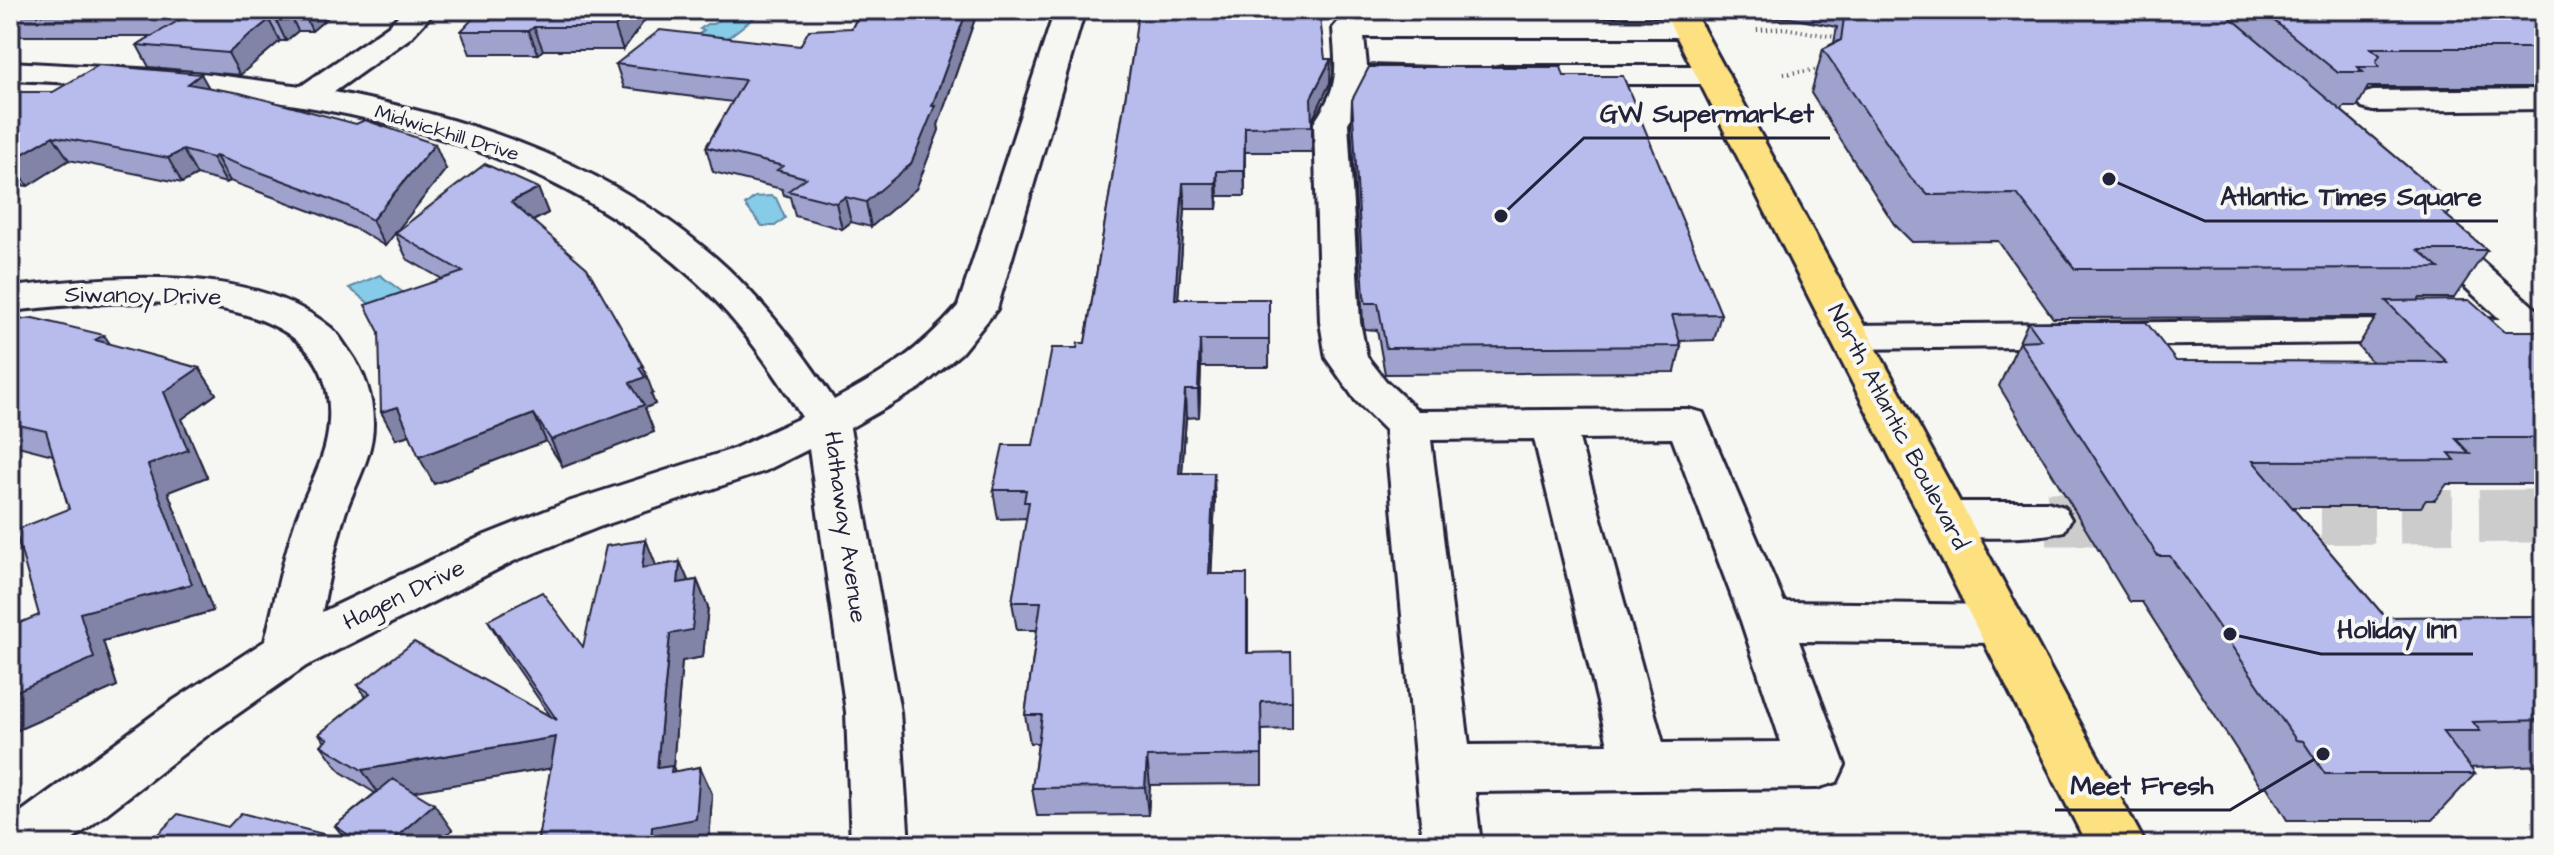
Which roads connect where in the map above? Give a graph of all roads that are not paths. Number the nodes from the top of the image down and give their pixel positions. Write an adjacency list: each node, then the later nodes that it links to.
1 (421, 10): 9 (street)
2 (1070, 10): 15 (street, Hathaway Avenue)
3 (1683, 19): 5 (street); 8 (main road, North Atlantic Boulevard)
4 (10, 71): 9 (street, Midwickhill Drive)
5 (1352, 75): 6 (street); 17 (street)
6 (1447, 75)
7 (1479, 75): 8 (street)
8 (1713, 75): 14 (main road, North Atlantic Boulevard)
9 (308, 95): 15 (street, Midwickhill Drive)
10 (2544, 99): 11 (street)
11 (2373, 101)
12 (2408, 215): 14 (street)
13 (10, 299): 22 (street, Siwanoy Drive)
14 (1849, 337): 18 (main road, North Atlantic Boulevard)
15 (827, 422): 22 (street, Hagen Drive); 26 (street, Hathaway Avenue)
16 (1553, 425): 17 (street); 20 (street); 23 (street)
17 (1407, 426): 24 (street)
18 (1947, 519): 19 (street); 21 (main road, North Atlantic Boulevard)
19 (2047, 519)
20 (1766, 621): 21 (street); 23 (street)
21 (2001, 624): 28 (main road, North Atlantic Boulevard)
22 (288, 652): 25 (street, Hagen Drive)
23 (1642, 767): 24 (street)
24 (1444, 769): 27 (street)
25 (22, 845)
26 (880, 845)
27 (1452, 845)
28 (2117, 845)

